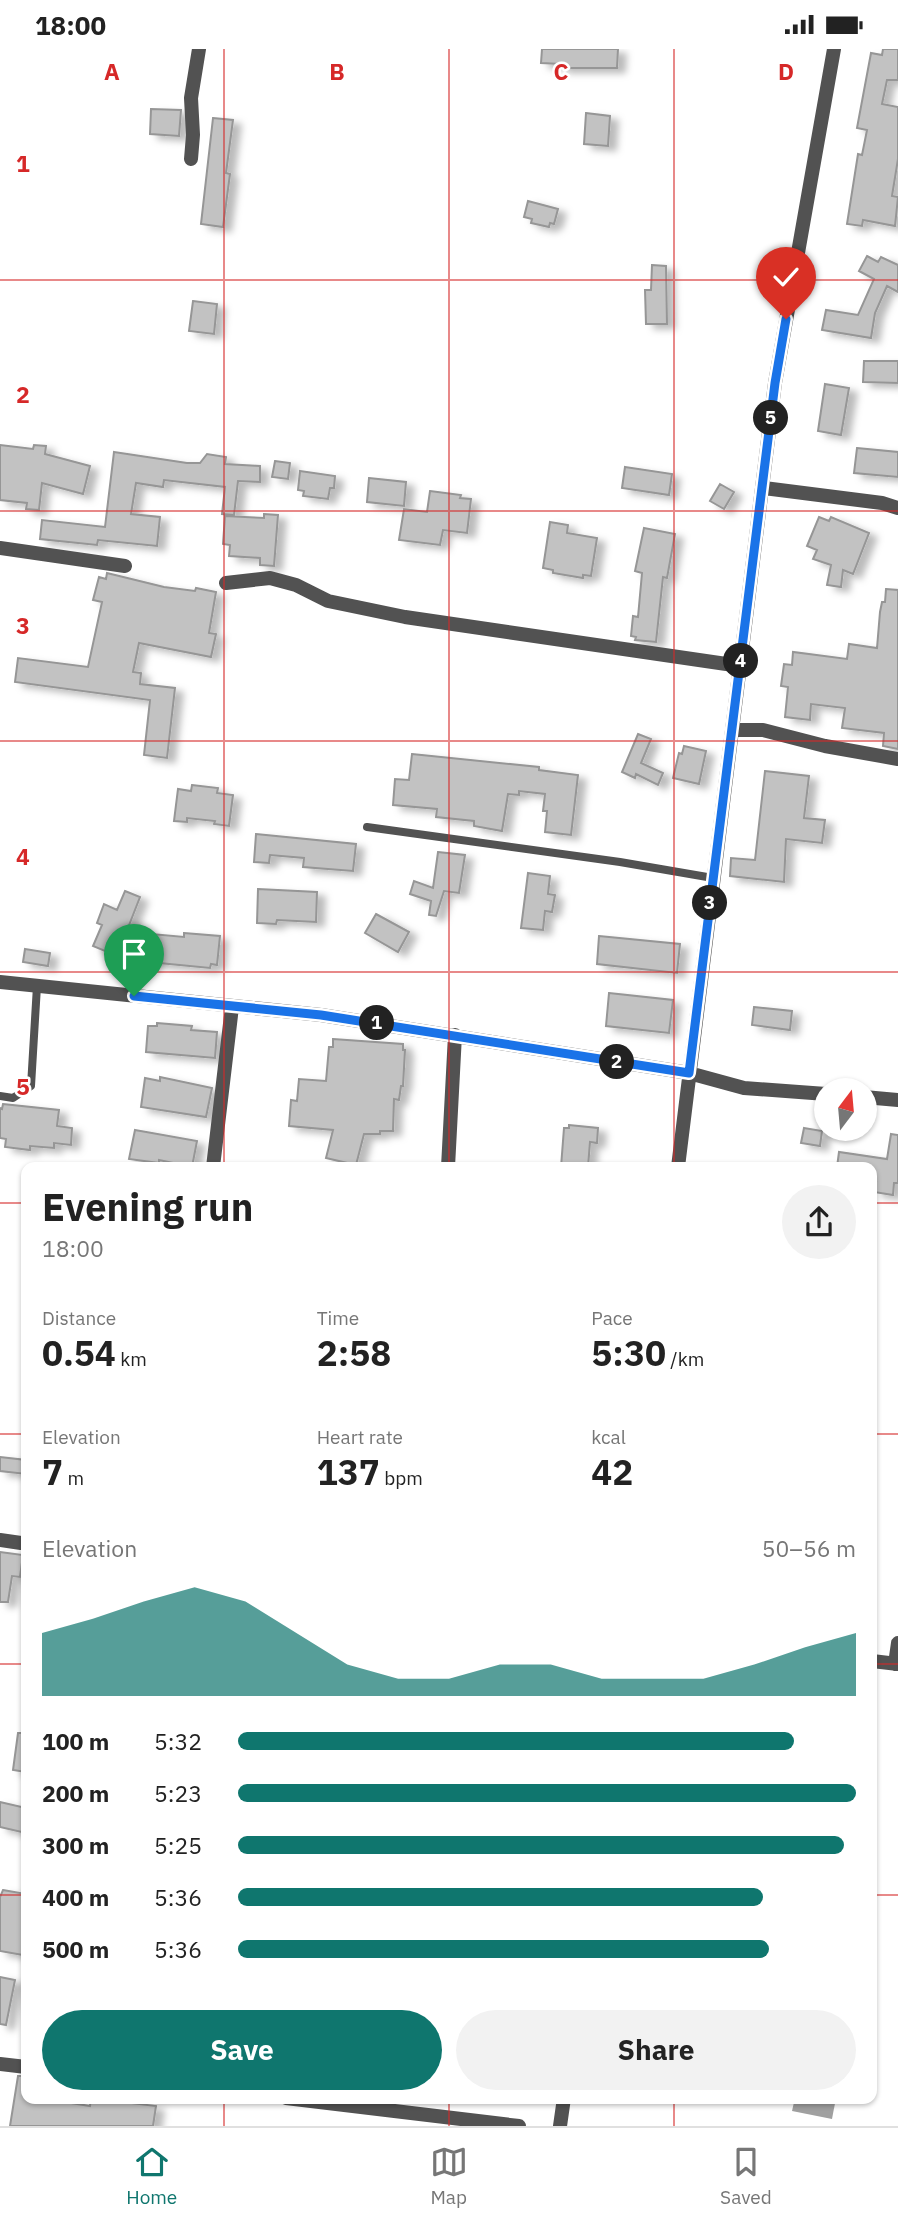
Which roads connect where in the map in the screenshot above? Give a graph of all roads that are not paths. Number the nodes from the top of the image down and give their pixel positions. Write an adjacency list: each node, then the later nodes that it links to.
1 (199, 49): 3 (street)
2 (834, 49): 4 (street)
3 (191, 159)
4 (764, 488): 5 (street); 9 (street)
5 (898, 508)
6 (0, 548): 7 (street)
7 (125, 566)
8 (226, 583): 9 (street)
9 (740, 666): 10 (street)
10 (733, 730): 11 (street); 13 (street)
11 (898, 759)
12 (367, 827): 13 (lane)
13 (713, 878): 18 (street)
14 (0, 982): 15 (street)
15 (37, 986): 16 (street); 20 (lane)
16 (232, 1007): 17 (street); 23 (street)
17 (455, 1035): 18 (street); 24 (street)
18 (689, 1073): 19 (street); 25 (street)
19 (814, 1093)
20 (0, 1096)
21 (877, 1098): 22 (street)
22 (898, 1100)
23 (214, 1162)
24 (448, 1162)
25 (679, 1162)
26 (0, 1540): 27 (street)
27 (21, 1543)
28 (898, 1643): 30 (street)
29 (877, 1662): 30 (street)
30 (897, 1664)
31 (0, 2064): 32 (street)
32 (21, 2066)
33 (336, 2104): 35 (street)
34 (563, 2104): 36 (street)
35 (519, 2126)
36 (560, 2126)

